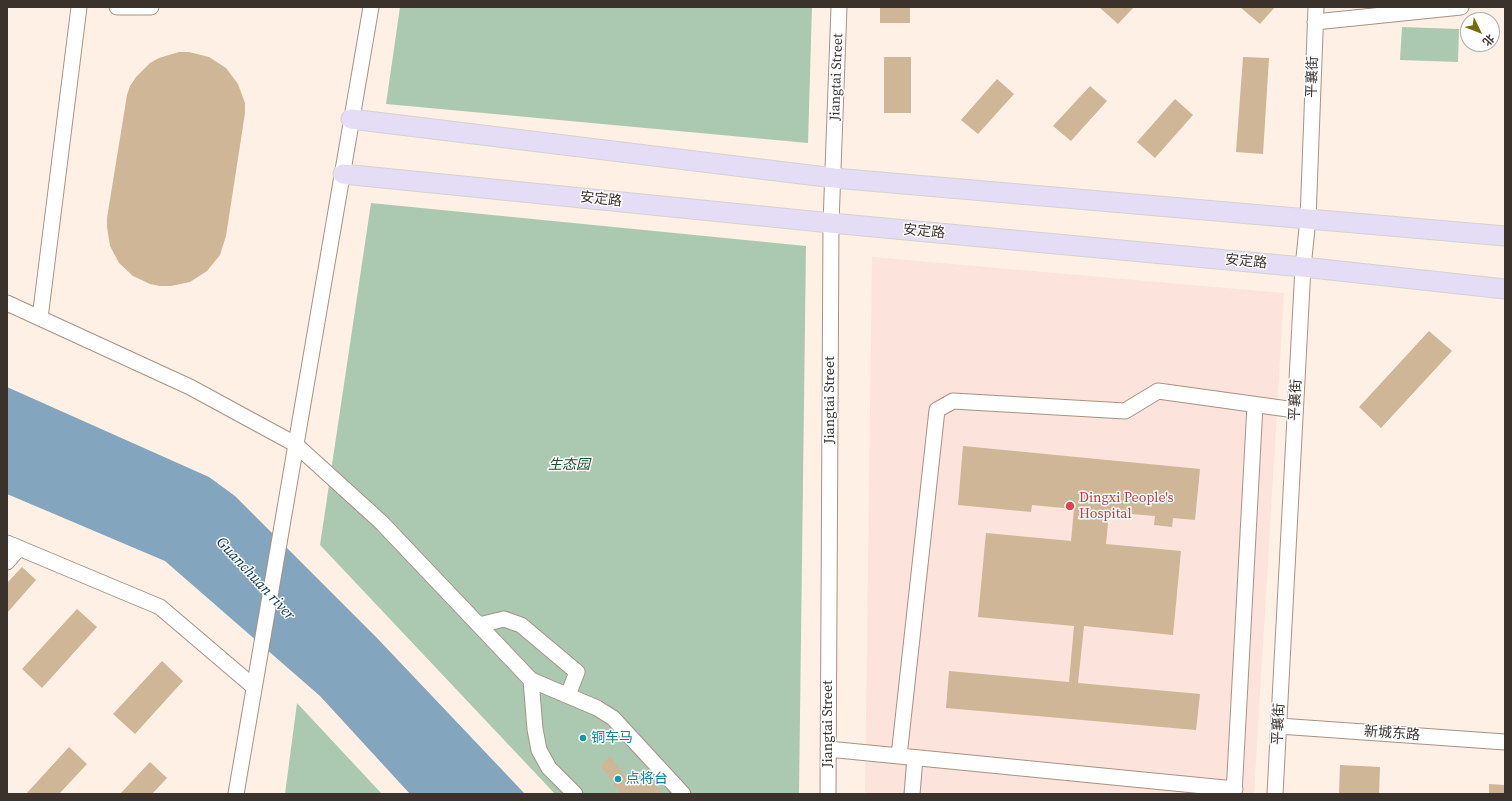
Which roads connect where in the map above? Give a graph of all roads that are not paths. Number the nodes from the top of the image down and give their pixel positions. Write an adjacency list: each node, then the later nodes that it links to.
1 (79, 7): 18 (street)
2 (117, 7): 3 (street)
3 (151, 7)
4 (371, 7): 9 (street)
5 (839, 7): 11 (street, Jiangtai Street)
6 (1316, 7): 8 (street, 平襄街)
7 (1461, 7): 8 (street)
8 (1315, 22): 12 (street, 平襄街)
9 (351, 119): 10 (street); 11 (main road)
10 (343, 174): 13 (main road, 安定路); 21 (street)
11 (834, 178): 12 (main road); 13 (street, Jiangtai Street)
12 (1308, 219): 14 (main road); 15 (street, 平襄街)
13 (831, 223): 15 (main road, 安定路); 30 (street, Jiangtai Street)
14 (1505, 236)
15 (1303, 267): 16 (main road, 安定路); 20 (street, 平襄街)
16 (1505, 289)
17 (7, 303): 18 (street)
18 (40, 318): 21 (street)
19 (1255, 405): 20 (street); 31 (street); 33 (street)
20 (1295, 410): 28 (street, 平襄街)
21 (295, 444): 24 (street); 26 (street)
22 (13, 546): 23 (street); 26 (street)
23 (7, 562)
24 (479, 625): 25 (street); 27 (street)
25 (532, 680): 27 (street); 35 (street)
26 (254, 687): 34 (street)
27 (568, 695): 36 (street)
28 (1279, 726): 29 (street, 新城东路); 39 (street, 平襄街)
29 (1505, 742)
30 (828, 749): 31 (street); 37 (street, Jiangtai Street)
31 (899, 756): 32 (street)
32 (916, 758): 33 (street); 38 (street)
33 (1234, 792)
34 (236, 794)
35 (575, 794)
36 (682, 794)
37 (828, 794)
38 (912, 794)
39 (1275, 794)

